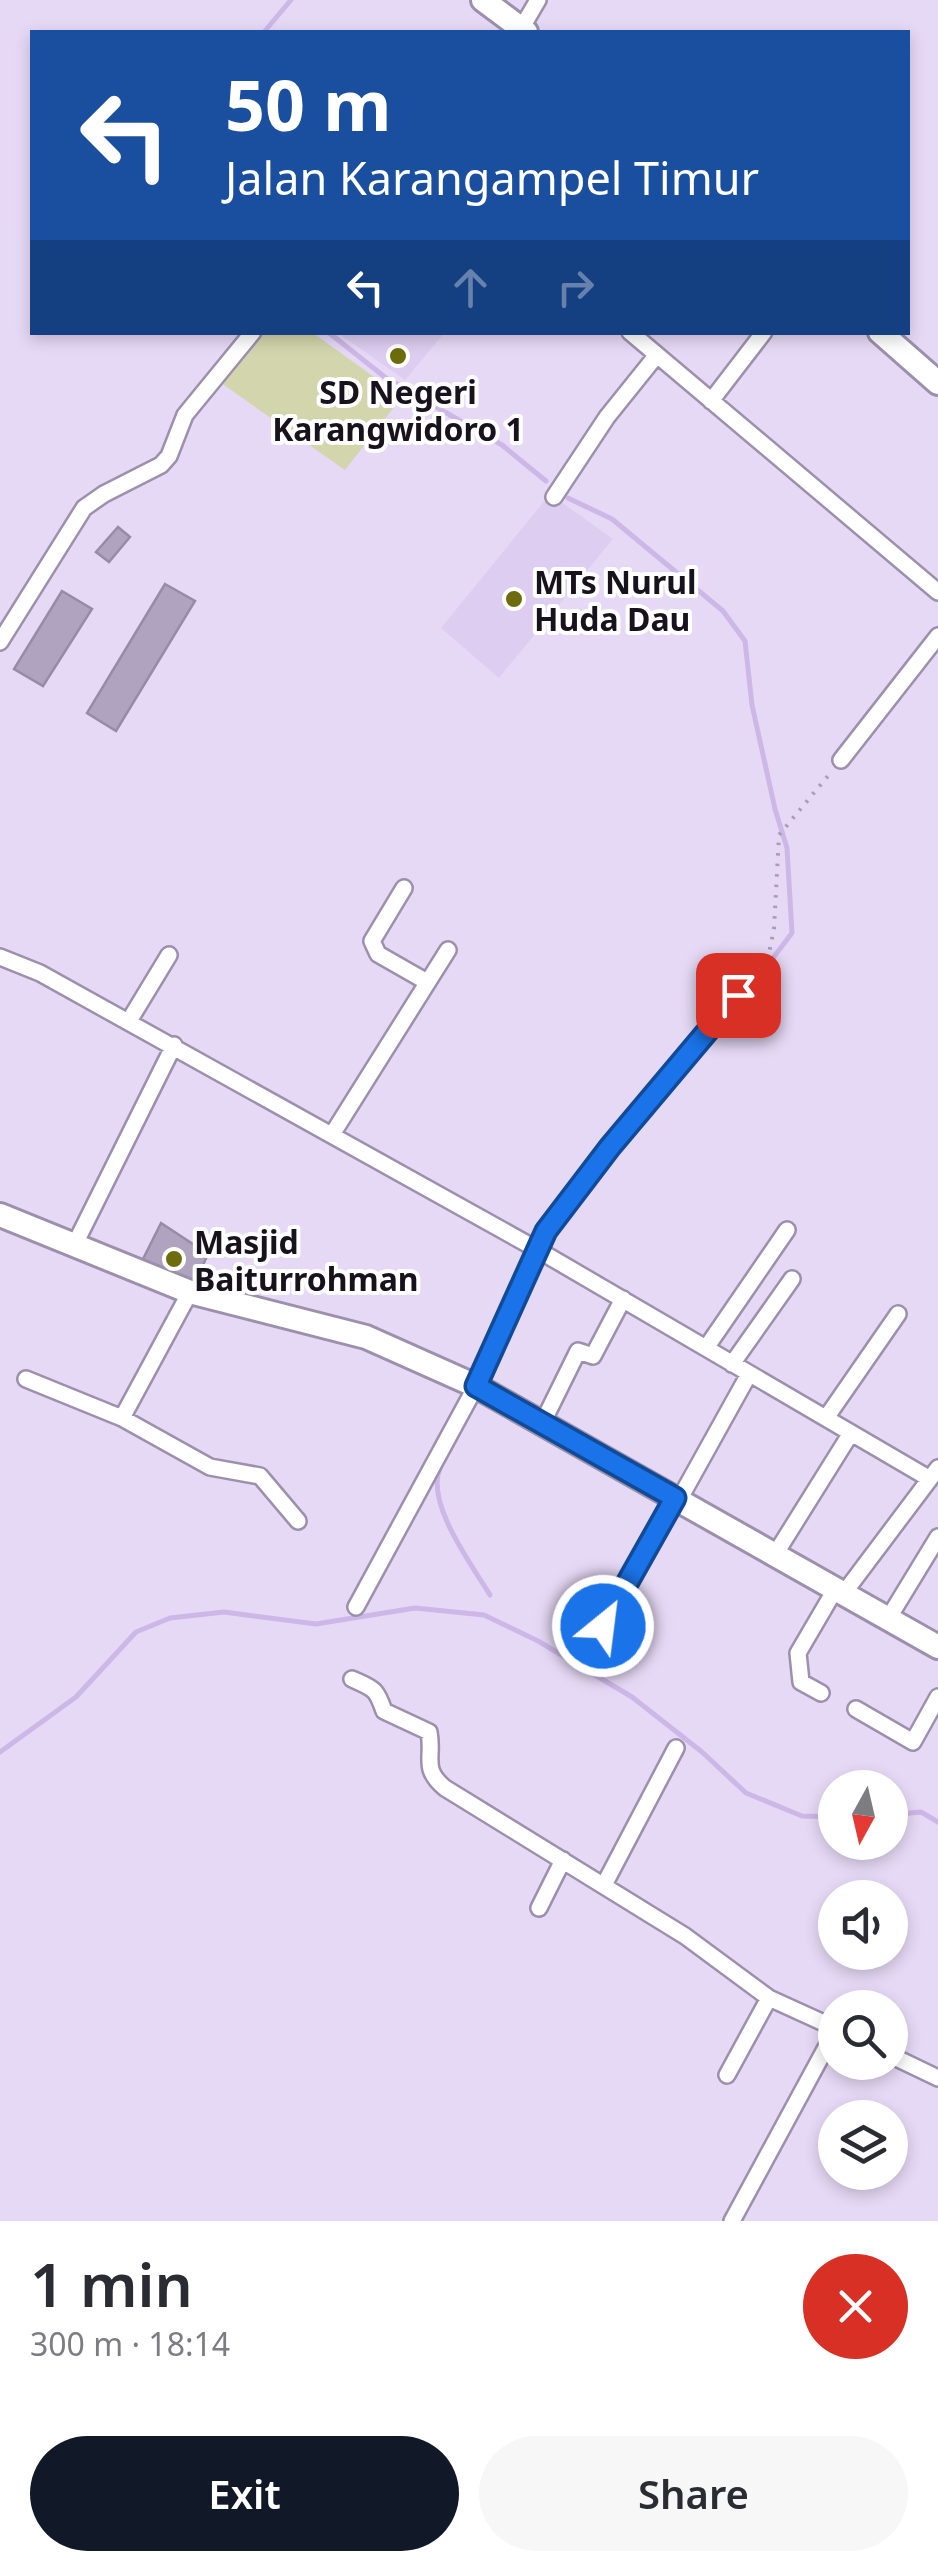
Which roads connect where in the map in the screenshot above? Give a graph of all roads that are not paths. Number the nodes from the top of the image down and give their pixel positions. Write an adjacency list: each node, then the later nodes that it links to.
1 (482, 0): 3 (street)
2 (538, 0): 3 (street)
3 (524, 30)
4 (252, 335): 14 (street)
5 (633, 335): 8 (street)
6 (762, 335): 10 (street)
7 (883, 335): 9 (street)
8 (656, 356): 10 (street); 11 (street)
9 (938, 383)
10 (711, 401): 12 (street)
11 (554, 497)
12 (937, 590)
13 (938, 636): 15 (street)
14 (0, 642)
15 (841, 760)
16 (404, 888): 20 (street)
17 (448, 950): 20 (street)
18 (170, 955): 22 (street)
19 (0, 958): 22 (street)
20 (427, 982): 24 (street)
21 (738, 995): 28 (street)
22 (130, 1021): 23 (street)
23 (174, 1045): 24 (street); 27 (street)
24 (334, 1134): 28 (street)
25 (0, 1215): 27 (street)
26 (787, 1230): 33 (street)
27 (75, 1244): 30 (street)
28 (538, 1250): 31 (street); 37 (street)
29 (792, 1279): 34 (street)
30 (190, 1292): 37 (street); 38 (street)
31 (624, 1300): 33 (street); 40 (street)
32 (898, 1314): 39 (street)
33 (706, 1348): 34 (street)
34 (732, 1364): 35 (street)
35 (749, 1374): 39 (street); 43 (street)
36 (26, 1379): 38 (street)
37 (476, 1386): 40 (street); 48 (street)
38 (122, 1418): 44 (street)
39 (826, 1418): 41 (street)
40 (542, 1422): 43 (street)
41 (851, 1433): 42 (street); 46 (street)
42 (934, 1473): 47 (street)
43 (677, 1499): 46 (street); 50 (street)
44 (298, 1521)
45 (938, 1536): 49 (street)
46 (776, 1554): 47 (street)
47 (840, 1590): 49 (street); 53 (street)
48 (356, 1606)
49 (888, 1619): 51 (street)
50 (603, 1626)
51 (938, 1647)
52 (352, 1679): 57 (street)
53 (821, 1693)
54 (938, 1697): 55 (street)
55 (856, 1708)
56 (676, 1748): 58 (street)
57 (563, 1860): 58 (street); 59 (street)
58 (604, 1885): 60 (street)
59 (539, 1908)
60 (770, 1998): 61 (street); 64 (street)
61 (818, 2022)
62 (818, 2062): 66 (street)
63 (908, 2064): 65 (street)
64 (727, 2075)
65 (938, 2078)
66 (732, 2221)

